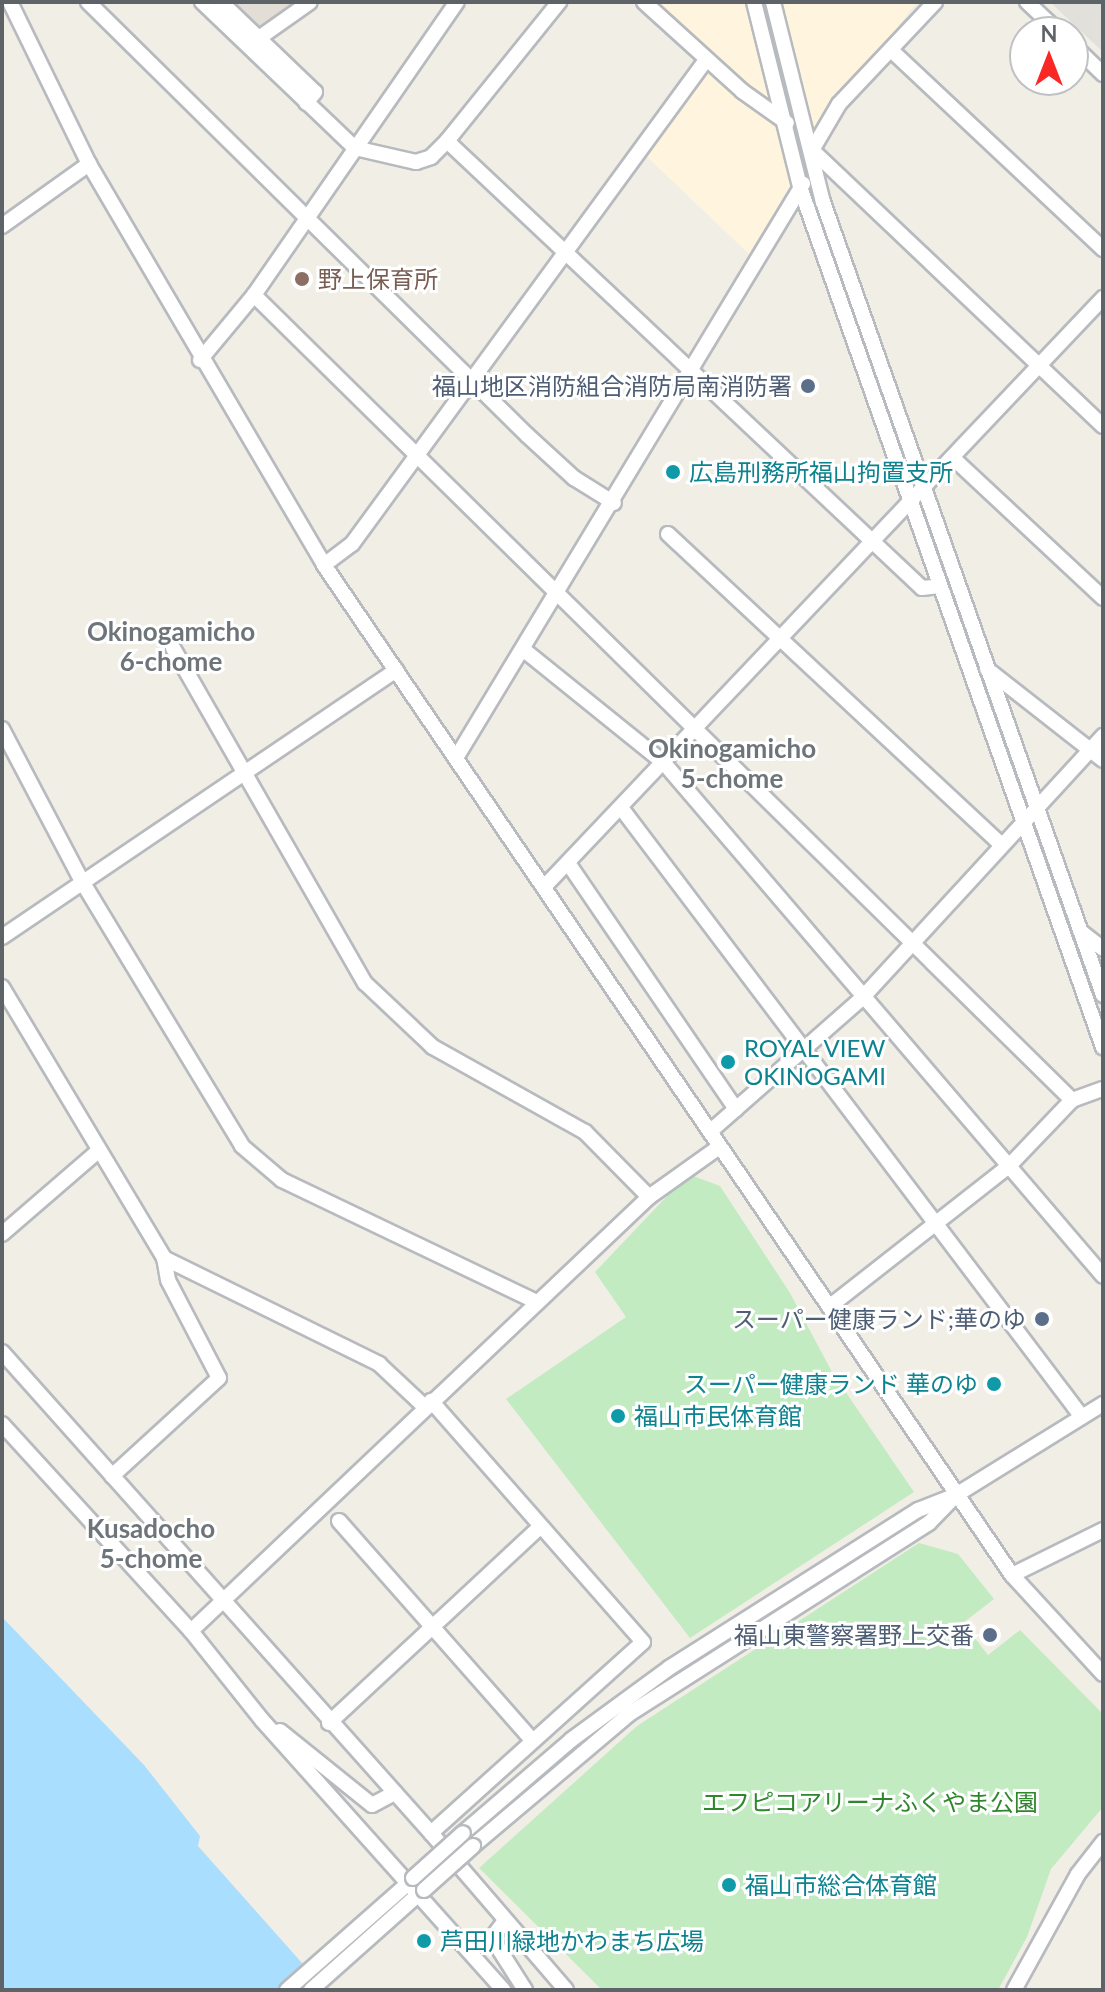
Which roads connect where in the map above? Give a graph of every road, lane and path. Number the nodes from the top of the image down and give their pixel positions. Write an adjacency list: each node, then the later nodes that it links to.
1 (10, 2): 22 (street)
2 (88, 2): 24 (street)
3 (202, 2): 17 (street)
4 (221, 2): 14 (street)
5 (310, 2): 14 (street)
6 (457, 2): 20 (street)
7 (559, 2): 19 (street)
8 (644, 2): 16 (street)
9 (754, 2): 18 (street)
10 (773, 2): 21 (street)
11 (935, 2): 15 (street)
12 (1027, 2): 13 (street)
13 (1042, 16)
14 (259, 38): 17 (street)
15 (891, 50): 21 (street); 26 (street)
16 (706, 60): 18 (street); 27 (street)
17 (306, 103): 20 (street)
18 (786, 122): 21 (street); 23 (street)
19 (447, 141): 20 (street); 27 (street)
20 (355, 148): 24 (street)
21 (812, 150): 23 (street); 31 (street); 37 (street)
22 (89, 164): 25 (street); 30 (street)
23 (801, 190): 32 (street); 38 (street)
24 (306, 220): 28 (street); 33 (street)
25 (2, 226)
26 (1103, 249)
27 (565, 251): 32 (street); 33 (street)
28 (254, 295): 30 (street); 35 (street)
29 (1103, 298): 31 (street)
30 (200, 360): 42 (street)
31 (1038, 365): 34 (street); 36 (street)
32 (693, 373): 39 (street); 41 (street)
33 (471, 381): 35 (street); 39 (street)
34 (1103, 426)
35 (417, 453): 42 (street); 44 (street)
36 (953, 458): 37 (street); 45 (street)
37 (923, 487): 38 (street); 49 (street)
38 (910, 502): 41 (street); 43 (street)
39 (614, 503): 44 (street)
40 (668, 534): 46 (street)
41 (872, 543): 43 (street); 46 (street)
42 (324, 565): 50 (street)
43 (940, 586): 61 (street)
44 (559, 593): 48 (street); 52 (street)
45 (1103, 598)
46 (780, 640): 52 (street); 62 (street)
47 (173, 648): 58 (street)
48 (524, 650): 55 (street); 57 (street)
49 (987, 669): 54 (street); 59 (street)
50 (396, 670): 55 (street); 58 (street)
51 (2, 729): 64 (street)
52 (697, 729): 57 (street); 68 (street)
53 (1103, 736): 54 (street)
54 (1091, 748): 56 (street); 59 (street)
55 (456, 758): 65 (street)
56 (1103, 760)
57 (664, 763): 60 (street); 72 (street)
58 (244, 774): 64 (street); 82 (street)
59 (1037, 805): 61 (street); 66 (street)
60 (622, 809): 63 (street); 74 (street)
61 (1025, 823): 62 (street); 73 (street)
62 (1002, 845): 68 (street)
63 (568, 863): 65 (street); 77 (street)
64 (83, 883): 67 (street); 87 (street)
65 (545, 886): 78 (street)
66 (1080, 930): 69 (street); 71 (street)
67 (2, 937)
68 (913, 944): 72 (street); 76 (street)
69 (1103, 949)
70 (2, 987): 80 (street)
71 (1103, 995)
72 (863, 997): 74 (street); 81 (street)
73 (1103, 1047)
74 (804, 1050): 77 (street); 83 (street)
75 (1103, 1089): 76 (street)
76 (1072, 1100): 81 (street)
77 (736, 1109): 78 (street)
78 (713, 1129): 79 (street)
79 (719, 1147): 82 (street); 88 (street)
80 (98, 1151): 84 (street); 85 (street)
81 (1009, 1166): 83 (street); 86 (street)
82 (649, 1197): 87 (street)
83 (935, 1226): 88 (street); 92 (street)
84 (2, 1234)
85 (164, 1258): 90 (street); 94 (street)
86 (1103, 1276)
87 (537, 1302): 90 (street)
88 (829, 1307): 95 (street)
89 (2, 1352): 94 (street)
90 (428, 1404): 97 (street); 100 (street)
91 (1103, 1404): 92 (street)
92 (1082, 1417): 95 (street)
93 (2, 1424): 102 (street)
94 (112, 1476): 100 (street)
95 (956, 1495): 99 (street); 110 (street, bridge); 110 (street, bridge)
96 (339, 1521): 101 (street)
97 (540, 1527): 101 (street); 106 (street)
98 (1103, 1530): 99 (street)
99 (1012, 1575): 103 (street)
100 (222, 1601): 102 (street); 105 (street)
101 (432, 1627): 105 (street); 106 (street)
102 (191, 1631): 104 (street)
103 (1103, 1674)
104 (262, 1720): 107 (street); 110 (street)
105 (329, 1723): 107 (street)
106 (533, 1741): 108 (street)
107 (395, 1793): 108 (street)
108 (431, 1833): 111 (street)
109 (1103, 1842): 117 (street)
110 (410, 1892): 112 (street); 113 (street); 114 (street)
111 (504, 1922): 115 (street); 116 (street)
112 (287, 1990)
113 (311, 1990)
114 (503, 1990)
115 (525, 1990)
116 (566, 1990)
117 (1014, 1990)

